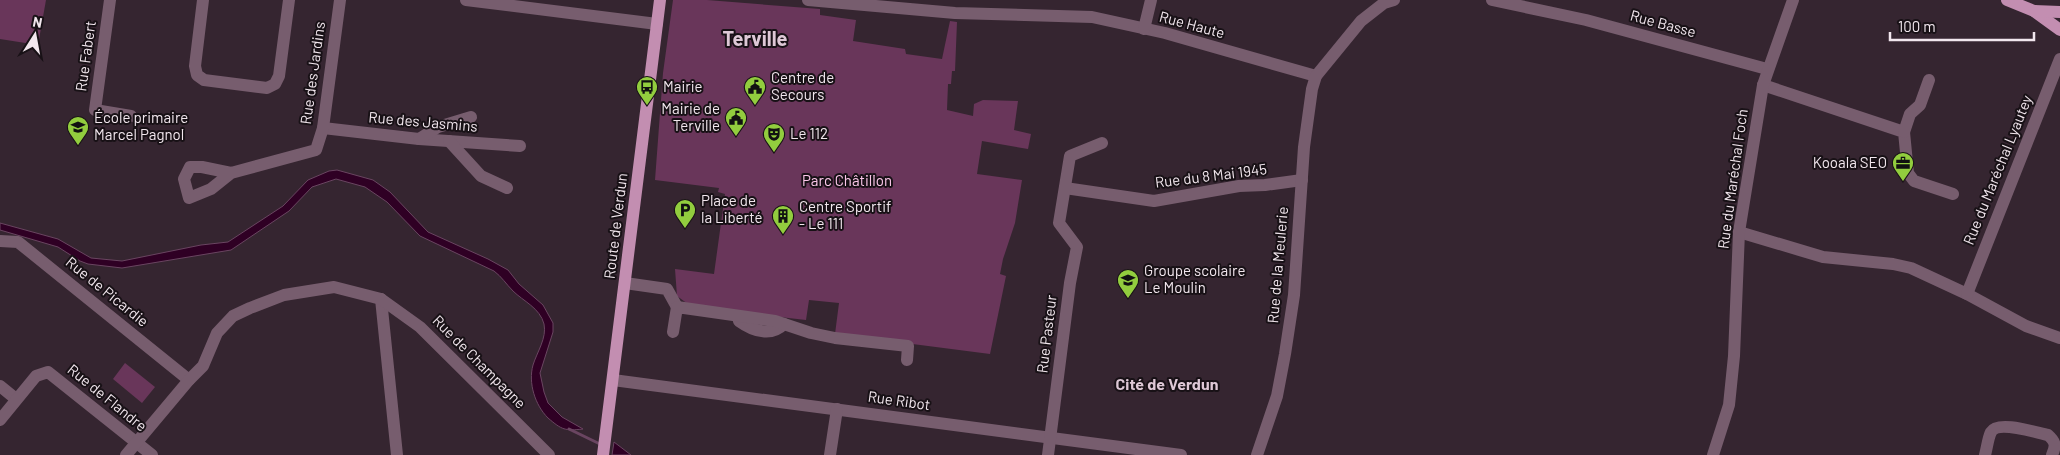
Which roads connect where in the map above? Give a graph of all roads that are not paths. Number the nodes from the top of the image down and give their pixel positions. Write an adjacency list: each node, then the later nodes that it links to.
1 (110, 0): 24 (street, Rue Fabert)
2 (203, 0): 3 (street)
3 (289, 0)
4 (340, 0): 26 (street, Rue des Jardins)
5 (466, 0): 16 (street)
6 (660, 0): 16 (main road, Route de Verdun)
7 (808, 0): 17 (street, Rue Haute)
8 (1151, 0): 17 (street)
9 (1492, 0): 20 (street, Rue Basse)
10 (1793, 0): 20 (street, Rue du Maréchal Foch)
11 (2008, 0): 13 (main road)
12 (1387, 1): 21 (street)
13 (2034, 11): 14 (main road); 18 (main road)
14 (2060, 12)
15 (2060, 16): 18 (main road)
16 (657, 24): 39 (main road, Route de Verdun)
17 (1144, 29): 21 (street, Rue Haute)
18 (2060, 30)
19 (2060, 59): 40 (street, Rue du Maréchal Lyautey)
20 (1767, 69): 23 (street, Rue du Maréchal Foch)
21 (1316, 76): 33 (street, Rue de la Meulerie)
22 (1929, 80): 27 (street)
23 (1762, 85): 27 (street); 37 (street, Rue du Maréchal Foch)
24 (131, 116)
25 (472, 117): 28 (street)
26 (323, 128): 28 (street, Rue des Jasmins); 32 (street, Rue des Jardins)
27 (1904, 132): 36 (street)
28 (419, 139): 29 (street, Rue des Jasmins)
29 (449, 141): 31 (street, Rue des Jasmins); 34 (street)
30 (1102, 143): 35 (street)
31 (520, 146)
32 (231, 174)
33 (1302, 180): 35 (street, Rue du 8 Mai 1945); 62 (street, Rue de la Meulerie)
34 (507, 188)
35 (1065, 188): 52 (street, Rue Pasteur)
36 (1953, 194)
37 (1739, 232): 40 (street); 63 (street, Rue du Maréchal Foch)
38 (0, 241): 46 (street, Rue de Picardie)
39 (626, 283): 42 (street); 47 (main road, Route de Verdun)
40 (1966, 294): 44 (street)
41 (381, 299): 46 (street, Rue de Champagne); 56 (street); 57 (street, Rue de Champagne)
42 (677, 307): 43 (street); 45 (street)
43 (673, 332)
44 (2060, 338)
45 (907, 360)
46 (189, 380): 53 (street, Rue de Champagne)
47 (613, 380): 50 (street, Rue Ribot); 58 (main road, Route de Verdun)
48 (0, 386): 49 (street)
49 (16, 399): 51 (street, Rue de Flandre); 53 (street, Rue de Flandre)
50 (837, 409): 52 (street, Rue Ribot); 59 (street)
51 (0, 420)
52 (1050, 438): 60 (street, Rue Pasteur); 61 (street, Rue Ribot)
53 (136, 442): 54 (street, Rue de Champagne); 55 (street, Rue de Flandre)
54 (126, 455)
55 (152, 455)
56 (397, 455)
57 (549, 455)
58 (603, 455)
59 (830, 455)
60 (1048, 455)
61 (1181, 455)
62 (1257, 455)
63 (1713, 455)
64 (1985, 455): 65 (street)
65 (2052, 455)

